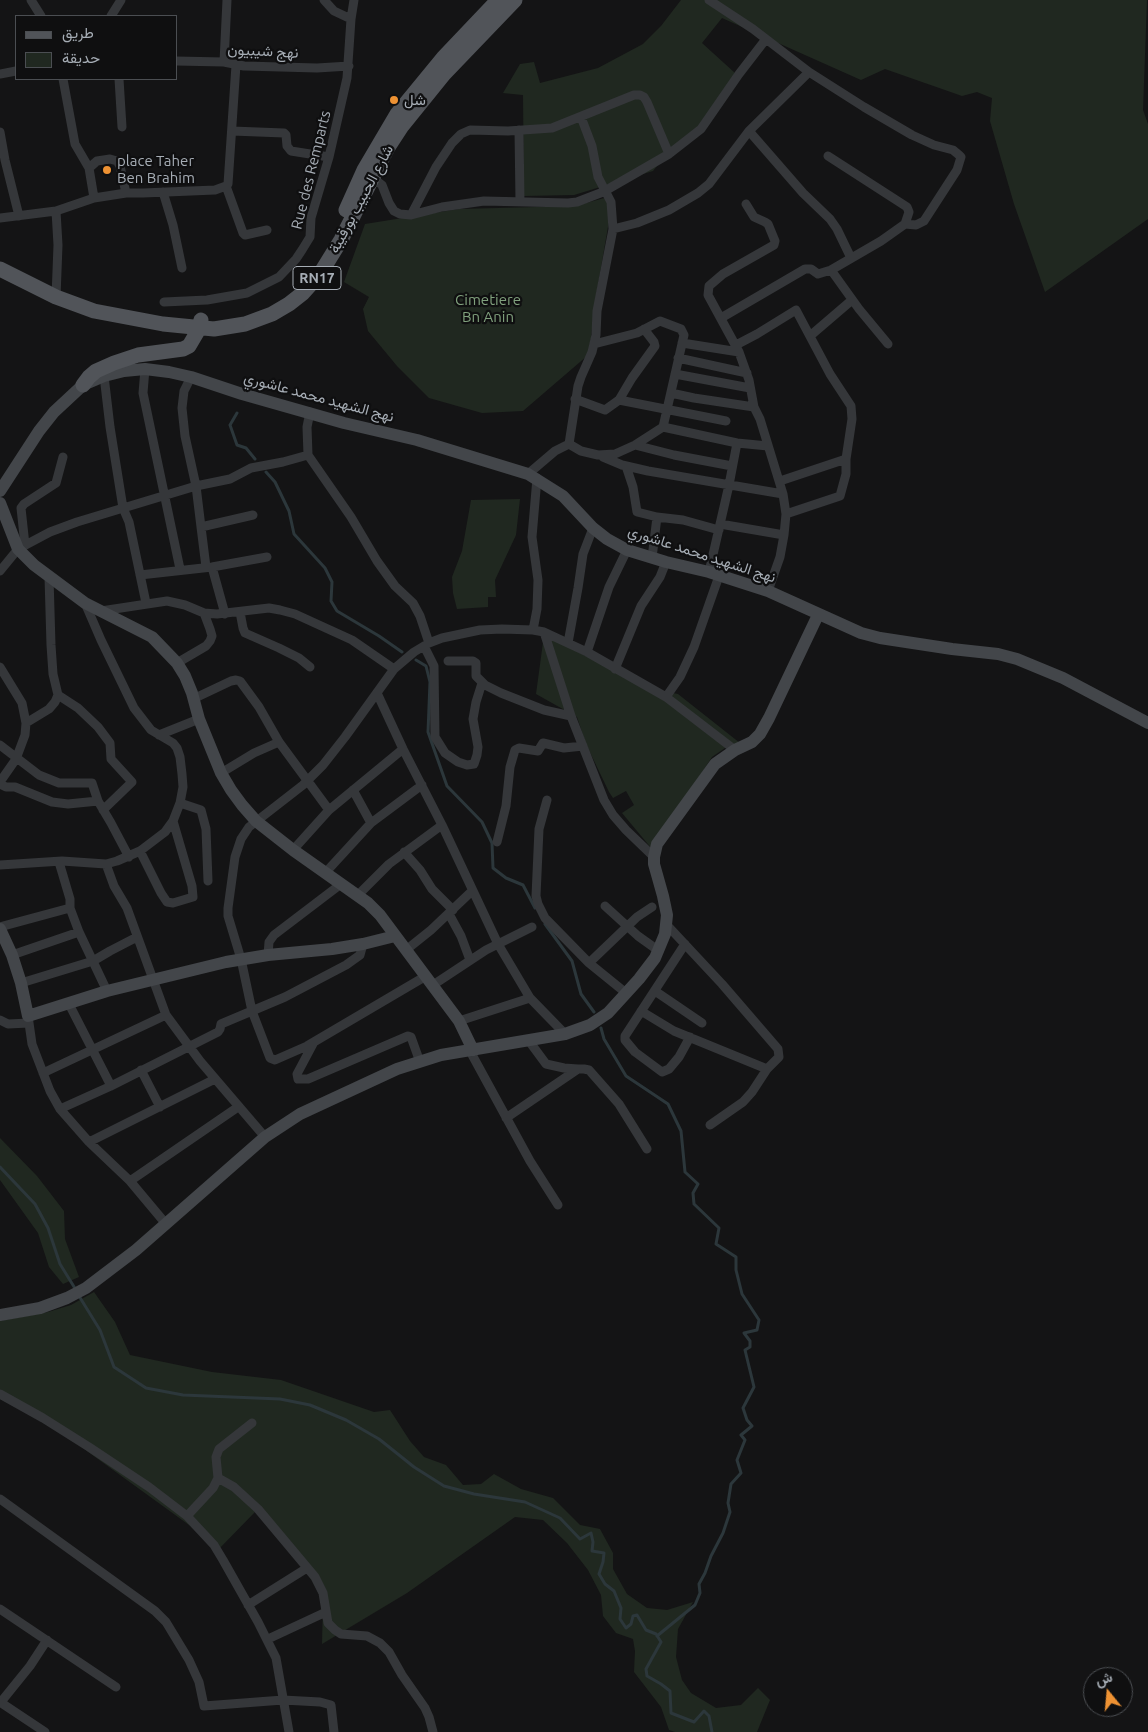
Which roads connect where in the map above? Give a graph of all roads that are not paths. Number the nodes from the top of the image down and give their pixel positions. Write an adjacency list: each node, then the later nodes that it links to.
1 (31, 0): 9 (street)
2 (121, 0): 10 (street)
3 (227, 0): 14 (street)
4 (324, 0): 11 (street)
5 (354, 0): 11 (street, Rue des Remparts)
6 (498, 0): 32 (main road, شارع الحبيب بورقيبة / RN17)
7 (515, 0): 32 (main road, شارع الحبيب بورقيبة / RN17)
8 (709, 0): 12 (street)
9 (41, 15)
10 (112, 15)
11 (351, 19): 16 (street, Rue des Remparts)
12 (766, 39): 18 (street); 28 (street)
13 (178, 61): 14 (street, نهج شيبيون)
14 (224, 62): 15 (street, نهج شيبيون)
15 (236, 65): 16 (street, نهج شيبيون); 25 (street)
16 (349, 66): 30 (street, Rue des Remparts)
17 (15, 71): 19 (street)
18 (809, 72): 26 (street); 44 (street)
19 (0, 74)
20 (64, 80): 31 (street)
21 (118, 80): 23 (street)
22 (581, 117): 24 (street); 28 (street); 34 (street)
23 (122, 127)
24 (519, 130): 38 (street); 41 (street)
25 (232, 131): 30 (street); 33 (street)
26 (749, 131): 45 (street); 47 (street)
27 (0, 132): 42 (street)
28 (669, 154): 34 (street)
29 (828, 156): 44 (street)
30 (330, 157): 54 (street, Rue des Remparts)
31 (89, 168): 36 (street); 37 (street)
32 (369, 174): 41 (street); 56 (main road, شارع الحبيب بورقيبة / RN17)
33 (226, 186): 35 (street); 46 (street)
34 (605, 191): 38 (street); 45 (street)
35 (163, 192): 36 (street); 49 (street)
36 (126, 193): 37 (street)
37 (94, 198): 40 (street)
38 (520, 202): 41 (street)
39 (746, 204): 55 (street)
40 (56, 211): 42 (street); 52 (street)
41 (412, 215)
42 (18, 216): 43 (street)
43 (0, 218)
44 (905, 224): 47 (street)
45 (613, 229): 60 (street)
46 (267, 230)
47 (851, 258): 51 (street)
48 (0, 261): 52 (main road, شارع الحبيب بورقيبة / RN17)
49 (182, 268)
50 (0, 269): 52 (main road, شارع الحبيب بورقيبة / RN17)
51 (831, 270): 53 (street); 55 (street)
52 (57, 293): 56 (main road, شارع الحبيب بورقيبة / RN17)
53 (852, 300): 58 (street); 61 (street)
54 (164, 302)
55 (721, 318): 62 (street)
56 (200, 324): 69 (main road)
57 (644, 329): 59 (street); 60 (street); 73 (street)
58 (810, 336): 62 (street); 86 (street)
59 (682, 343): 62 (street); 63 (street)
60 (594, 344): 72 (street)
61 (888, 344)
62 (737, 348): 65 (street)
63 (678, 358): 65 (street); 66 (street)
64 (145, 369): 67 (street, نهج الشهيد محمد عاشوري); 68 (street, نهج الشهيد محمد عاشوري); 95 (street)
65 (746, 373): 70 (street)
66 (675, 374): 70 (street); 71 (street)
67 (104, 376): 69 (street, نهج الشهيد محمد عاشوري); 98 (street)
68 (191, 377): 76 (street, نهج الشهيد محمد عاشوري); 92 (street)
69 (83, 385): 93 (street, نهج الشهيد محمد عاشوري)
70 (750, 388): 74 (street)
71 (671, 392): 74 (street); 75 (street)
72 (575, 399): 73 (street); 80 (street)
73 (619, 400): 75 (street)
74 (754, 407): 82 (street)
75 (668, 408): 77 (street); 78 (street)
76 (310, 412): 83 (street); 89 (street, نهج الشهيد محمد عاشوري)
77 (726, 420)
78 (663, 427): 79 (street); 81 (street)
79 (737, 443): 82 (street); 88 (street)
80 (568, 444): 84 (street); 89 (street)
81 (635, 445): 84 (street); 88 (street)
82 (768, 446): 90 (street)
83 (308, 455): 92 (street); 128 (street)
84 (598, 455): 87 (street)
85 (63, 457): 97 (street)
86 (846, 460): 90 (street); 99 (street)
87 (626, 466): 91 (street); 101 (street)
88 (732, 466): 91 (street)
89 (533, 476): 104 (street, نهج الشهيد محمد عاشوري); 125 (street)
90 (780, 481): 94 (street)
91 (729, 484): 94 (street); 103 (street)
92 (196, 486): 95 (street); 102 (street)
93 (0, 491)
94 (783, 494): 99 (street)
95 (164, 496): 98 (street); 112 (street)
96 (2, 508): 97 (street); 106 (street)
97 (21, 508): 106 (street)
98 (123, 508): 106 (street); 115 (street)
99 (786, 514): 105 (street)
100 (253, 515): 102 (street)
101 (657, 517): 103 (street); 109 (street)
102 (201, 527): 111 (street)
103 (719, 527): 105 (street); 114 (street)
104 (592, 528): 107 (street, نهج الشهيد محمد عاشوري); 127 (street)
105 (784, 535): 117 (street)
106 (21, 547): 113 (street); 116 (street)
107 (627, 550): 109 (street, نهج الشهيد محمد عاشوري); 129 (street)
108 (266, 557): 111 (street)
109 (652, 558): 110 (street, نهج الشهيد محمد عاشوري)
110 (666, 562): 114 (street, نهج الشهيد محمد عاشوري); 135 (street)
111 (209, 567): 112 (street); 123 (street)
112 (180, 569): 115 (street)
113 (0, 571)
114 (714, 574): 117 (street, نهج الشهيد محمد عاشوري); 139 (street)
115 (140, 576): 119 (street)
116 (49, 577): 118 (street); 138 (street)
117 (768, 591): 124 (street, نهج الشهيد محمد عاشوري)
118 (85, 603): 120 (street); 145 (street)
119 (146, 603): 120 (street); 122 (street)
120 (100, 611): 131 (street)
121 (240, 612): 123 (street); 133 (street); 134 (street)
122 (204, 613): 123 (street); 131 (street)
123 (224, 614)
124 (818, 615): 144 (street, نهج الشهيد محمد عاشوري); 150 (street)
125 (533, 630): 126 (street); 128 (street)
126 (544, 632): 127 (street); 141 (street)
127 (568, 643): 129 (street)
128 (427, 644): 134 (street); 136 (street)
129 (587, 652): 135 (street)
130 (448, 661): 136 (street)
131 (177, 662): 140 (street)
132 (0, 667): 143 (street)
133 (310, 667)
134 (394, 669): 137 (street)
135 (615, 669): 139 (street)
136 (482, 682): 141 (street)
137 (377, 693): 149 (street); 153 (street)
138 (58, 694): 143 (street); 160 (street)
139 (666, 697): 150 (street)
140 (193, 699): 142 (street); 146 (street)
141 (571, 716): 148 (street)
142 (199, 719): 145 (street); 152 (street)
143 (26, 723): 151 (street)
144 (1148, 723)
145 (159, 735): 159 (street)
146 (279, 742): 152 (street); 153 (street)
147 (0, 745): 151 (street)
148 (583, 746): 166 (street); 171 (street)
149 (403, 749): 155 (street); 156 (street)
150 (735, 750): 171 (street)
151 (16, 759): 154 (street); 158 (street)
152 (221, 773): 163 (street)
153 (308, 781): 161 (street); 163 (street)
154 (0, 783): 158 (street)
155 (422, 785): 164 (street); 165 (street)
156 (353, 790): 161 (street); 164 (street)
157 (547, 800): 201 (street)
158 (98, 802): 160 (street)
159 (180, 803): 162 (street); 176 (street)
160 (103, 810): 170 (street)
161 (330, 810): 167 (street)
162 (173, 821): 168 (street); 168 (street)
163 (256, 821): 167 (street); 198 (street)
164 (372, 823): 175 (street)
165 (442, 825): 169 (street); 178 (street)
166 (497, 842)
167 (293, 850): 175 (street)
168 (140, 851): 170 (street)
169 (404, 852): 179 (street); 183 (street)
170 (129, 857): 173 (street)
171 (654, 857): 184 (street)
172 (59, 862): 173 (street); 174 (street); 182 (street)
173 (106, 864): 190 (street)
174 (0, 865)
175 (326, 872): 177 (street)
176 (208, 881)
177 (341, 884): 179 (street); 197 (street)
178 (472, 891): 183 (street); 192 (street)
179 (358, 895): 189 (street)
180 (605, 906): 186 (street)
181 (652, 906): 186 (street)
182 (70, 908): 187 (street); 188 (street)
183 (451, 912): 194 (street); 199 (street)
184 (666, 924): 193 (street); 195 (street)
185 (532, 927): 192 (street)
186 (627, 927): 195 (street); 201 (street)
187 (0, 928): 196 (street)
188 (79, 932): 196 (street); 200 (street)
189 (395, 936): 191 (street); 194 (street)
190 (137, 937): 200 (street); 202 (street)
191 (363, 944): 197 (street); 210 (street)
192 (498, 944): 199 (street); 208 (street)
193 (685, 944): 206 (street); 226 (street)
194 (406, 950): 203 (street)
195 (659, 951): 207 (street)
196 (12, 955): 204 (street)
197 (268, 955): 198 (street)
198 (241, 959): 202 (street); 210 (street)
199 (470, 960): 203 (street)
200 (94, 961): 204 (street); 205 (street)
201 (589, 963): 207 (street)
202 (154, 980): 205 (street); 212 (street)
203 (429, 980): 215 (street); 220 (street)
204 (22, 983): 214 (street)
205 (107, 991): 209 (street)
206 (655, 991): 211 (street); 216 (street)
207 (626, 994): 217 (street)
208 (530, 998): 215 (street); 217 (street)
209 (69, 1004): 214 (street); 222 (street)
210 (252, 1011): 220 (street); 221 (street)
211 (641, 1011): 218 (street); 218 (street)
212 (166, 1014): 221 (street); 222 (street)
213 (0, 1020): 214 (street)
214 (28, 1020): 228 (street)
215 (459, 1021): 223 (street)
216 (702, 1023)
217 (565, 1034): 219 (street)
218 (690, 1037): 226 (street)
219 (529, 1041): 223 (street); 225 (street)
220 (314, 1042): 224 (street)
221 (188, 1047): 227 (street); 229 (street)
222 (92, 1049): 228 (street); 230 (street)
223 (471, 1050): 224 (street); 234 (street)
224 (420, 1062): 236 (street)
225 (578, 1069): 234 (street); 238 (street)
226 (767, 1069): 235 (street)
227 (141, 1070): 230 (street); 231 (street)
228 (43, 1073): 233 (street)
229 (215, 1079): 231 (street); 232 (street)
230 (111, 1086): 233 (street)
231 (160, 1107): 237 (street)
232 (238, 1107): 236 (street); 239 (street)
233 (60, 1109): 237 (street)
234 (506, 1118): 240 (street)
235 (710, 1125)
236 (265, 1137): 241 (street)
237 (89, 1142): 239 (street)
238 (647, 1149)
239 (130, 1181): 241 (street)
240 (558, 1206)
241 (166, 1224): 242 (street)
242 (0, 1315)
243 (0, 1394): 247 (street)
244 (252, 1423): 245 (street)
245 (218, 1478): 247 (street); 248 (street)
246 (0, 1498): 255 (street)
247 (187, 1516): 249 (street)
248 (307, 1568): 249 (street); 251 (street)
249 (248, 1605): 252 (street)
250 (0, 1609): 253 (street)
251 (326, 1612): 252 (street); 260 (street)
252 (268, 1639): 255 (street)
253 (47, 1640): 254 (street); 256 (street)
254 (116, 1687)
255 (283, 1700): 258 (street); 259 (street)
256 (0, 1702): 257 (street)
257 (45, 1732)
258 (289, 1732)
259 (334, 1732)
260 (433, 1732)

